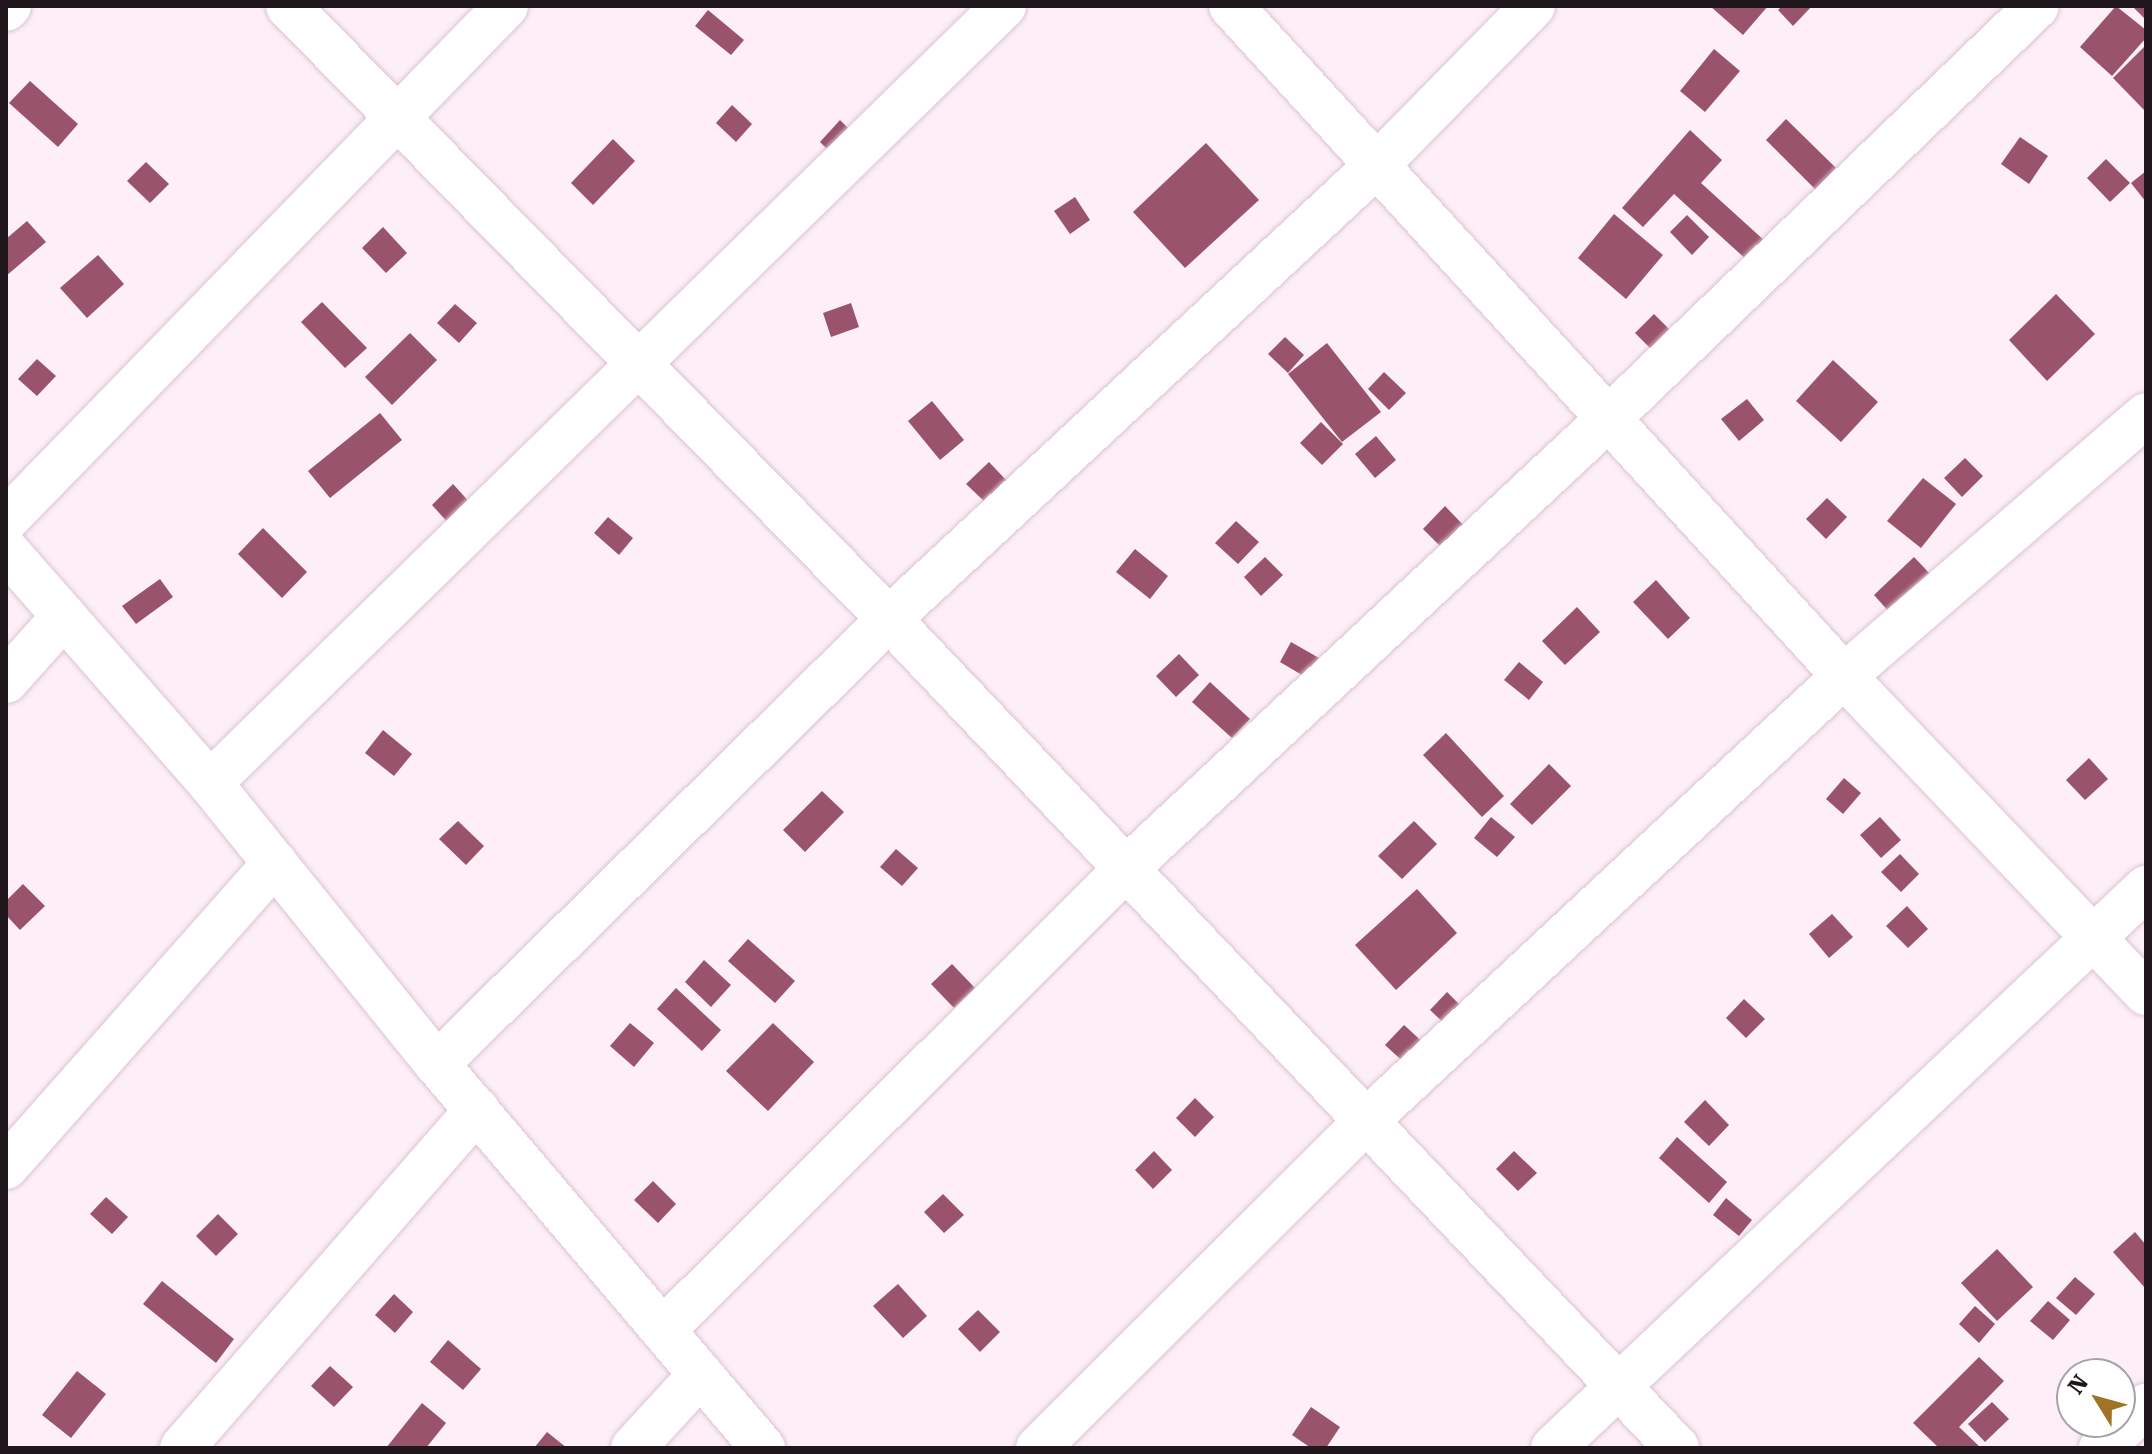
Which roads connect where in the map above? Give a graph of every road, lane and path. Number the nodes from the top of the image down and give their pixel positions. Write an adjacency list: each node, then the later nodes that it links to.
1 (288, 6): 7 (street)
2 (506, 6): 7 (street)
3 (1004, 6): 9 (street)
4 (1231, 6): 8 (street)
5 (1533, 6): 8 (street)
6 (2037, 6): 11 (street)
7 (396, 116): 9 (street); 12 (street)
8 (1378, 164): 11 (street); 15 (street)
9 (639, 362): 15 (street); 18 (street)
10 (2146, 415): 16 (street)
11 (1608, 419): 16 (street); 20 (street)
12 (6, 520)
13 (6, 550): 14 (street)
14 (64, 616): 17 (street); 18 (street)
15 (889, 619): 20 (street); 24 (street)
16 (1844, 676): 22 (street); 26 (street)
17 (6, 681)
18 (210, 783): 19 (street)
19 (275, 863): 24 (street); 27 (street)
20 (1128, 867): 26 (street); 28 (street)
21 (2146, 888): 22 (street)
22 (2091, 936): 23 (street); 30 (street)
23 (2146, 993)
24 (437, 1064): 25 (street)
25 (477, 1110): 28 (street); 32 (street)
26 (1366, 1121): 30 (street); 35 (street)
27 (6, 1167)
28 (664, 1329): 29 (street)
29 (701, 1374): 33 (street); 34 (street)
30 (1618, 1384): 36 (street); 37 (street)
31 (2146, 1406): 38 (street)
32 (182, 1448)
33 (633, 1448)
34 (763, 1448)
35 (1038, 1448)
36 (1553, 1448)
37 (1677, 1448)
38 (2101, 1448)

